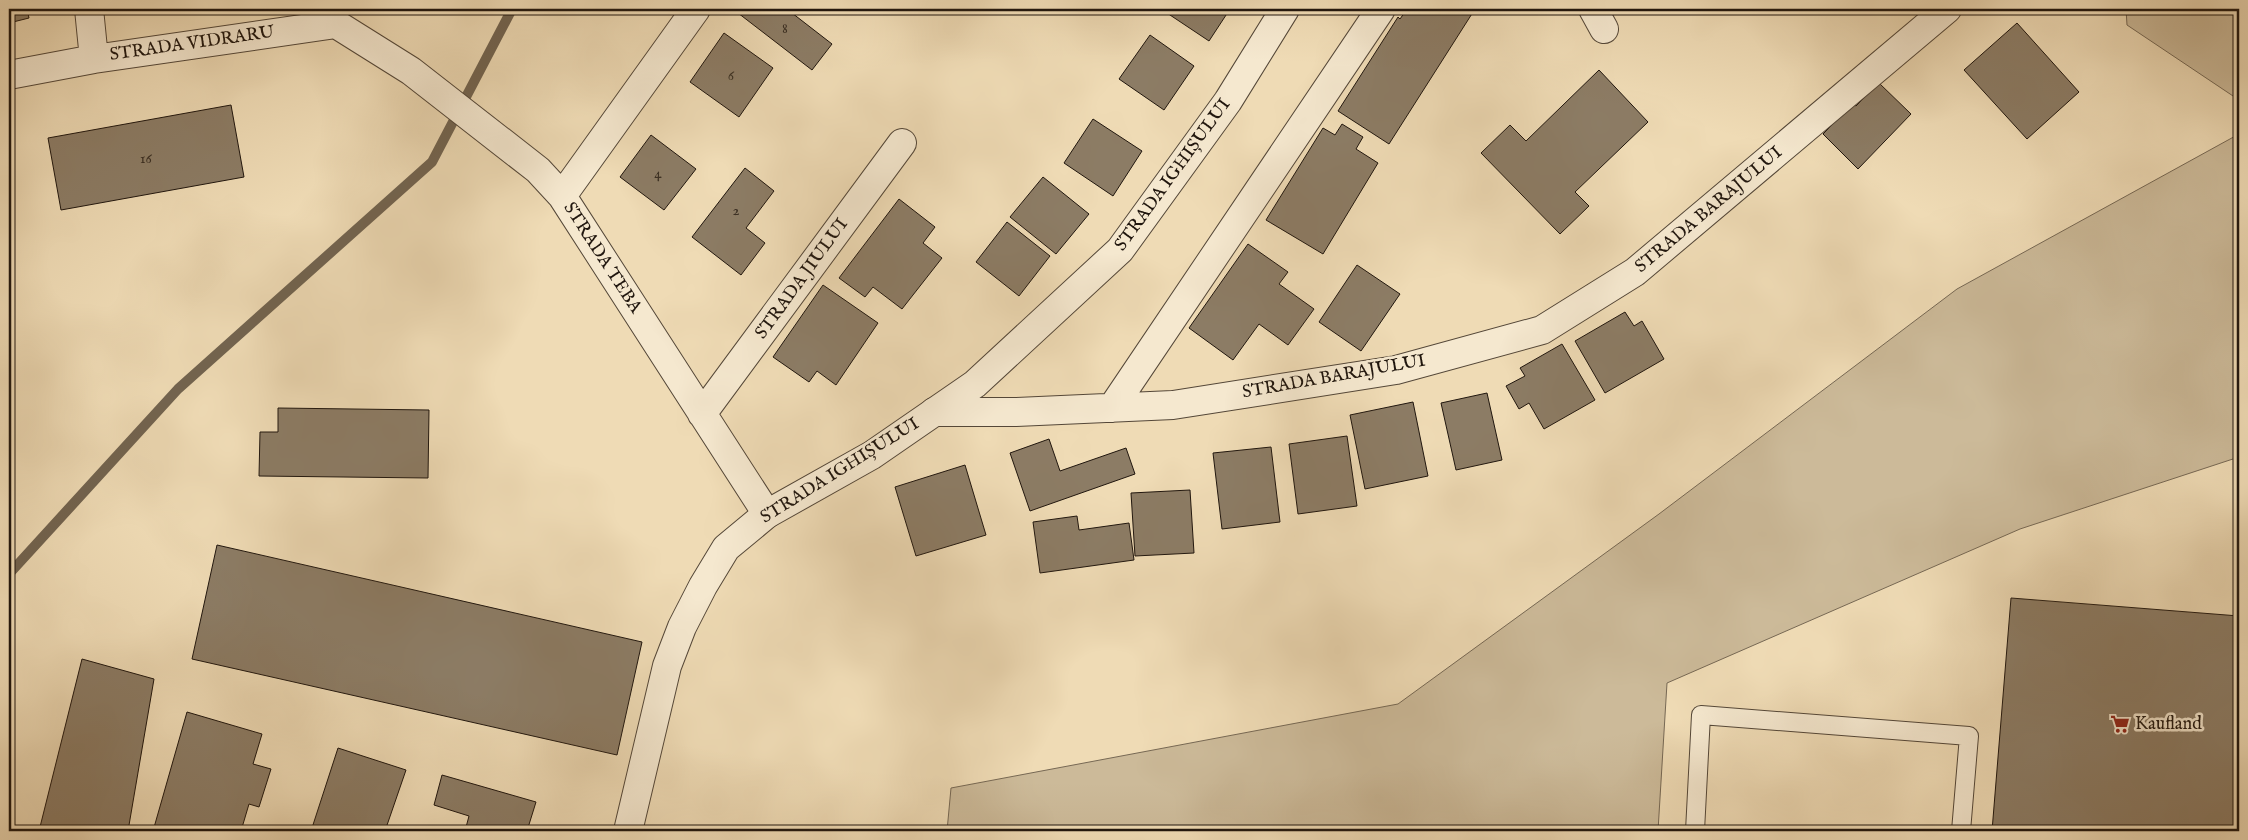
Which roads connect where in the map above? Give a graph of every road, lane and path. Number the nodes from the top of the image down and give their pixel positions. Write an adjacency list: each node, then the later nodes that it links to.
1 (89, 9): 7 (street)
2 (696, 9): 10 (street, STRADA TEBA)
3 (1285, 9): 12 (street, STRADA IGHIȘULUI)
4 (1381, 9): 11 (street)
5 (1947, 9): 11 (street, STRADA BARAJULUI)
6 (326, 16): 7 (street, STRADA VIDRARU); 10 (street, STRADA VIDRARU)
7 (94, 59): 8 (street, STRADA VIDRARU)
8 (9, 75)
9 (902, 144): 13 (street, STRADA JIULUI)
10 (562, 196): 13 (street, STRADA TEBA)
11 (1112, 408): 12 (street, STRADA BARAJULUI)
12 (934, 412): 14 (street, STRADA IGHIȘULUI)
13 (702, 414): 14 (street, STRADA TEBA)
14 (767, 514): 15 (street, STRADA IGHIȘULUI)
15 (628, 831)
16 (1695, 831): 17 (lane)
17 (1961, 831)

